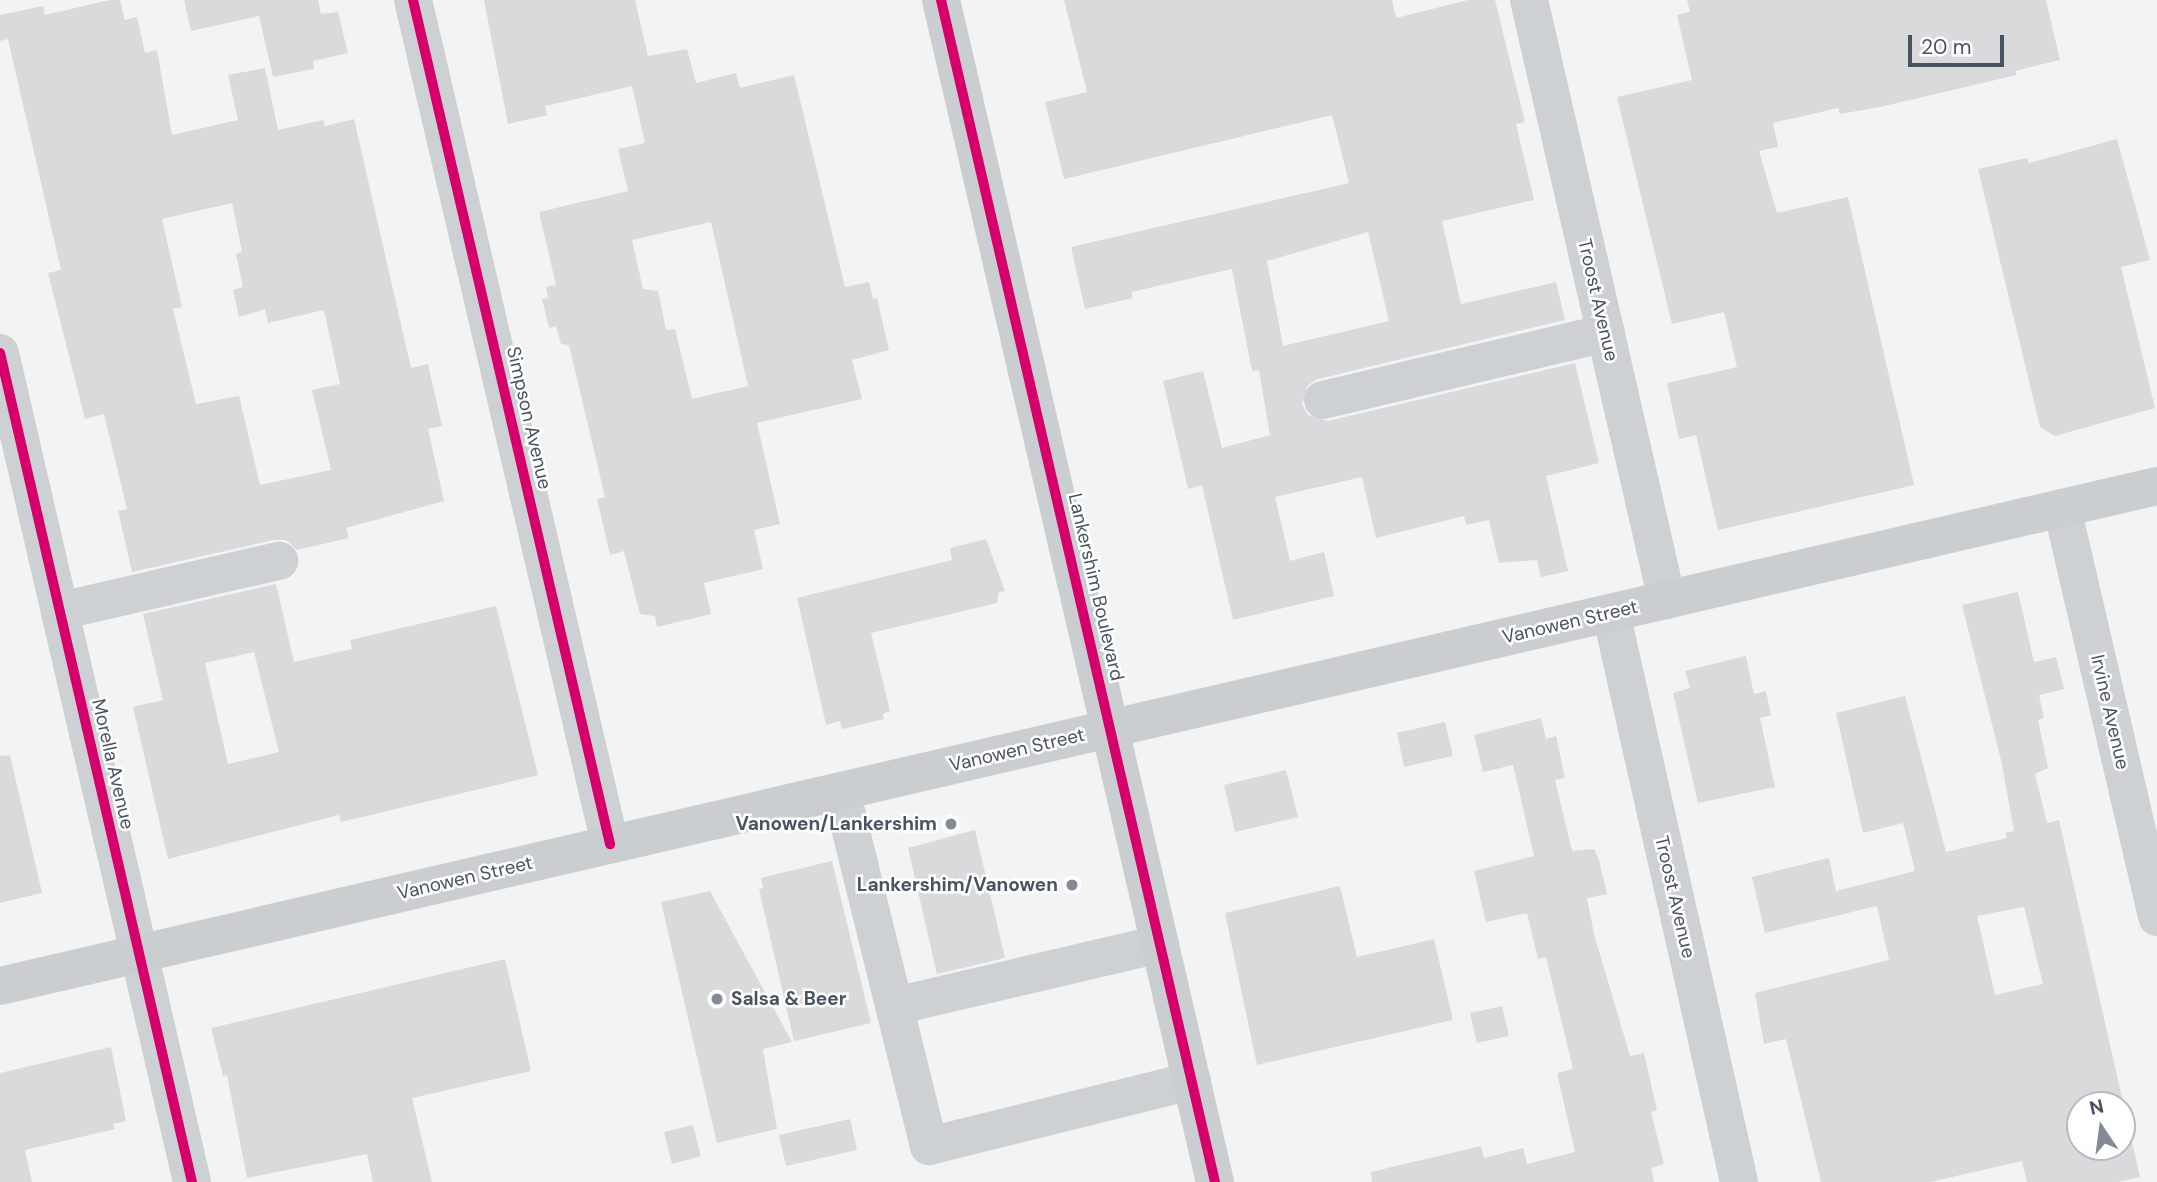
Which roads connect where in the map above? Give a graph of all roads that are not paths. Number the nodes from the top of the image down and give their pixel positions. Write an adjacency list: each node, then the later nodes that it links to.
1 (413, 0): 15 (street, Simpson Avenue)
2 (941, 0): 13 (main road, Lankershim Boulevard)
3 (1529, 0): 4 (street, Troost Avenue)
4 (1606, 333): 6 (street); 10 (street, Troost Avenue)
5 (0, 353): 11 (street, Morella Avenue)
6 (1323, 400)
7 (2157, 486): 8 (main road, Vanowen Street)
8 (2063, 508): 10 (main road, Vanowen Street); 16 (street, Irvine Avenue)
9 (279, 561): 11 (street)
10 (1667, 600): 12 (main road, Vanowen Street)
11 (60, 611): 18 (street, Morella Avenue)
12 (1611, 613): 13 (main road, Vanowen Street); 24 (street, Troost Avenue)
13 (1110, 728): 14 (main road, Vanowen Street); 17 (main road, Lankershim Boulevard)
14 (841, 791): 15 (main road, Vanowen Street); 20 (street)
15 (610, 844): 18 (main road, Vanowen Street)
16 (2157, 917)
17 (1160, 944): 20 (street); 21 (main road, Lankershim Boulevard)
18 (139, 953): 19 (main road, Vanowen Street); 22 (street, Morella Avenue)
19 (0, 986)
20 (895, 1006): 21 (street)
21 (1192, 1081): 23 (main road, Lankershim Boulevard)
22 (192, 1182)
23 (1215, 1182)
24 (1739, 1182)

